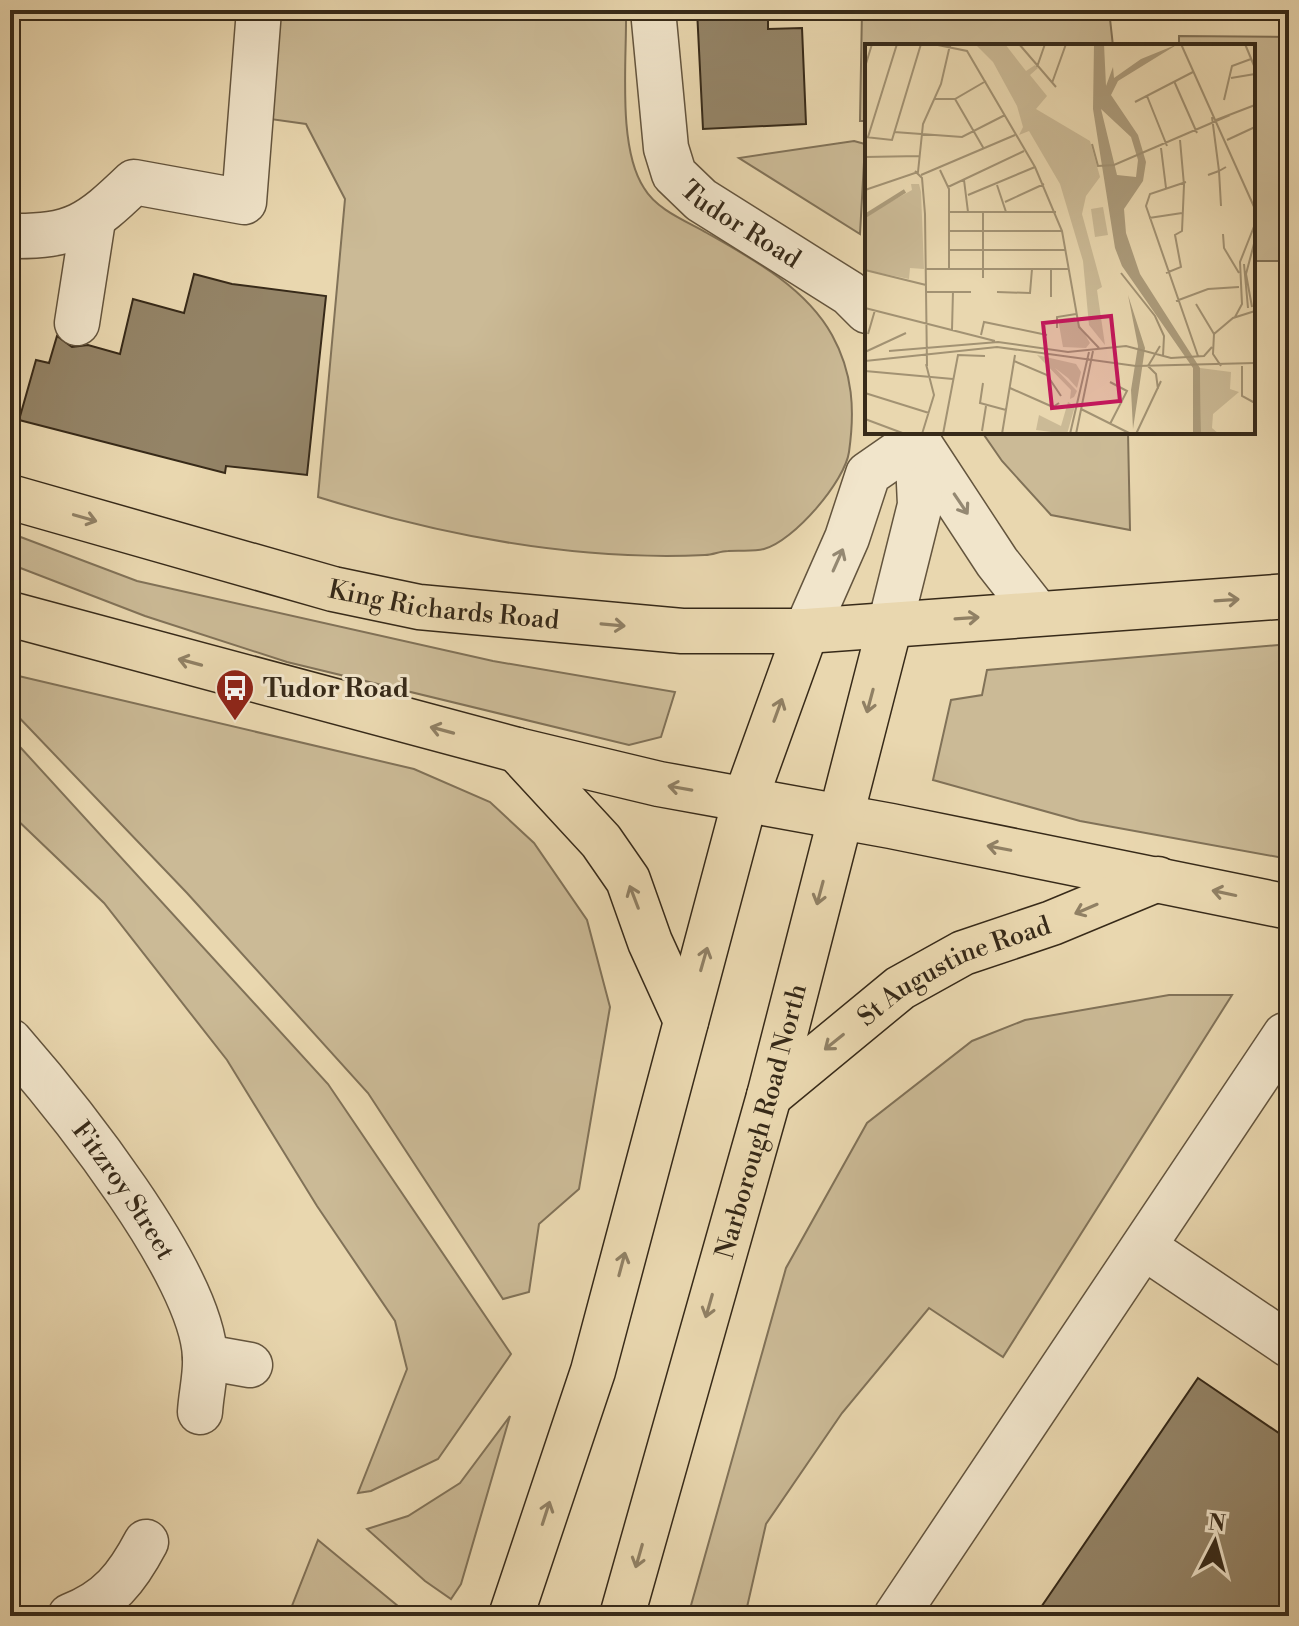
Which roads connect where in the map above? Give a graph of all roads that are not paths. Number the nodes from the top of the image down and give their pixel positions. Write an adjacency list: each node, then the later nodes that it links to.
1 (259, 10): 3 (street)
2 (653, 10): 5 (street, Tudor Road)
3 (93, 220): 4 (street); 6 (street)
4 (30, 236)
5 (865, 309)
6 (77, 323)
7 (916, 436): 10 (street, one-way to 10); 12 (street); 13 (street, one-way to 7)
8 (10, 497): 13 (main road, King Richards Road, one-way to 13)
9 (1289, 596): 10 (main road, one-way to 9)
10 (1037, 613): 12 (main road, one-way to 10)
11 (10, 614): 14 (main road, one-way to 11)
12 (890, 625): 13 (main road, King Richards Road); 16 (main road, Narborough Road North, one-way to 16)
13 (806, 631): 15 (main road, one-way to 13)
14 (517, 750): 15 (main road, one-way to 14); 19 (main road, one-way to 14)
15 (745, 800): 16 (main road); 19 (main road, one-way to 15)
16 (839, 817): 17 (main road, one-way to 16); 22 (main road, Narborough Road North, one-way to 22)
17 (1158, 879): 18 (main road, one-way to 17); 22 (main road, St Augustine Road, one-way to 22)
18 (1289, 907)
19 (686, 1021): 29 (main road, one-way to 19)
20 (1285, 1035): 23 (street)
21 (10, 1041): 25 (street, Fitzroy Street)
22 (769, 1096): 31 (main road, Narborough Road North, one-way to 31)
23 (1144, 1247): 24 (street); 32 (street)
24 (1289, 1345)
25 (205, 1357): 26 (street); 27 (street, Fitzroy Street)
26 (250, 1365)
27 (200, 1412)
28 (146, 1542): 30 (street)
29 (521, 1606)
30 (70, 1616)
31 (622, 1616)
32 (896, 1616)

